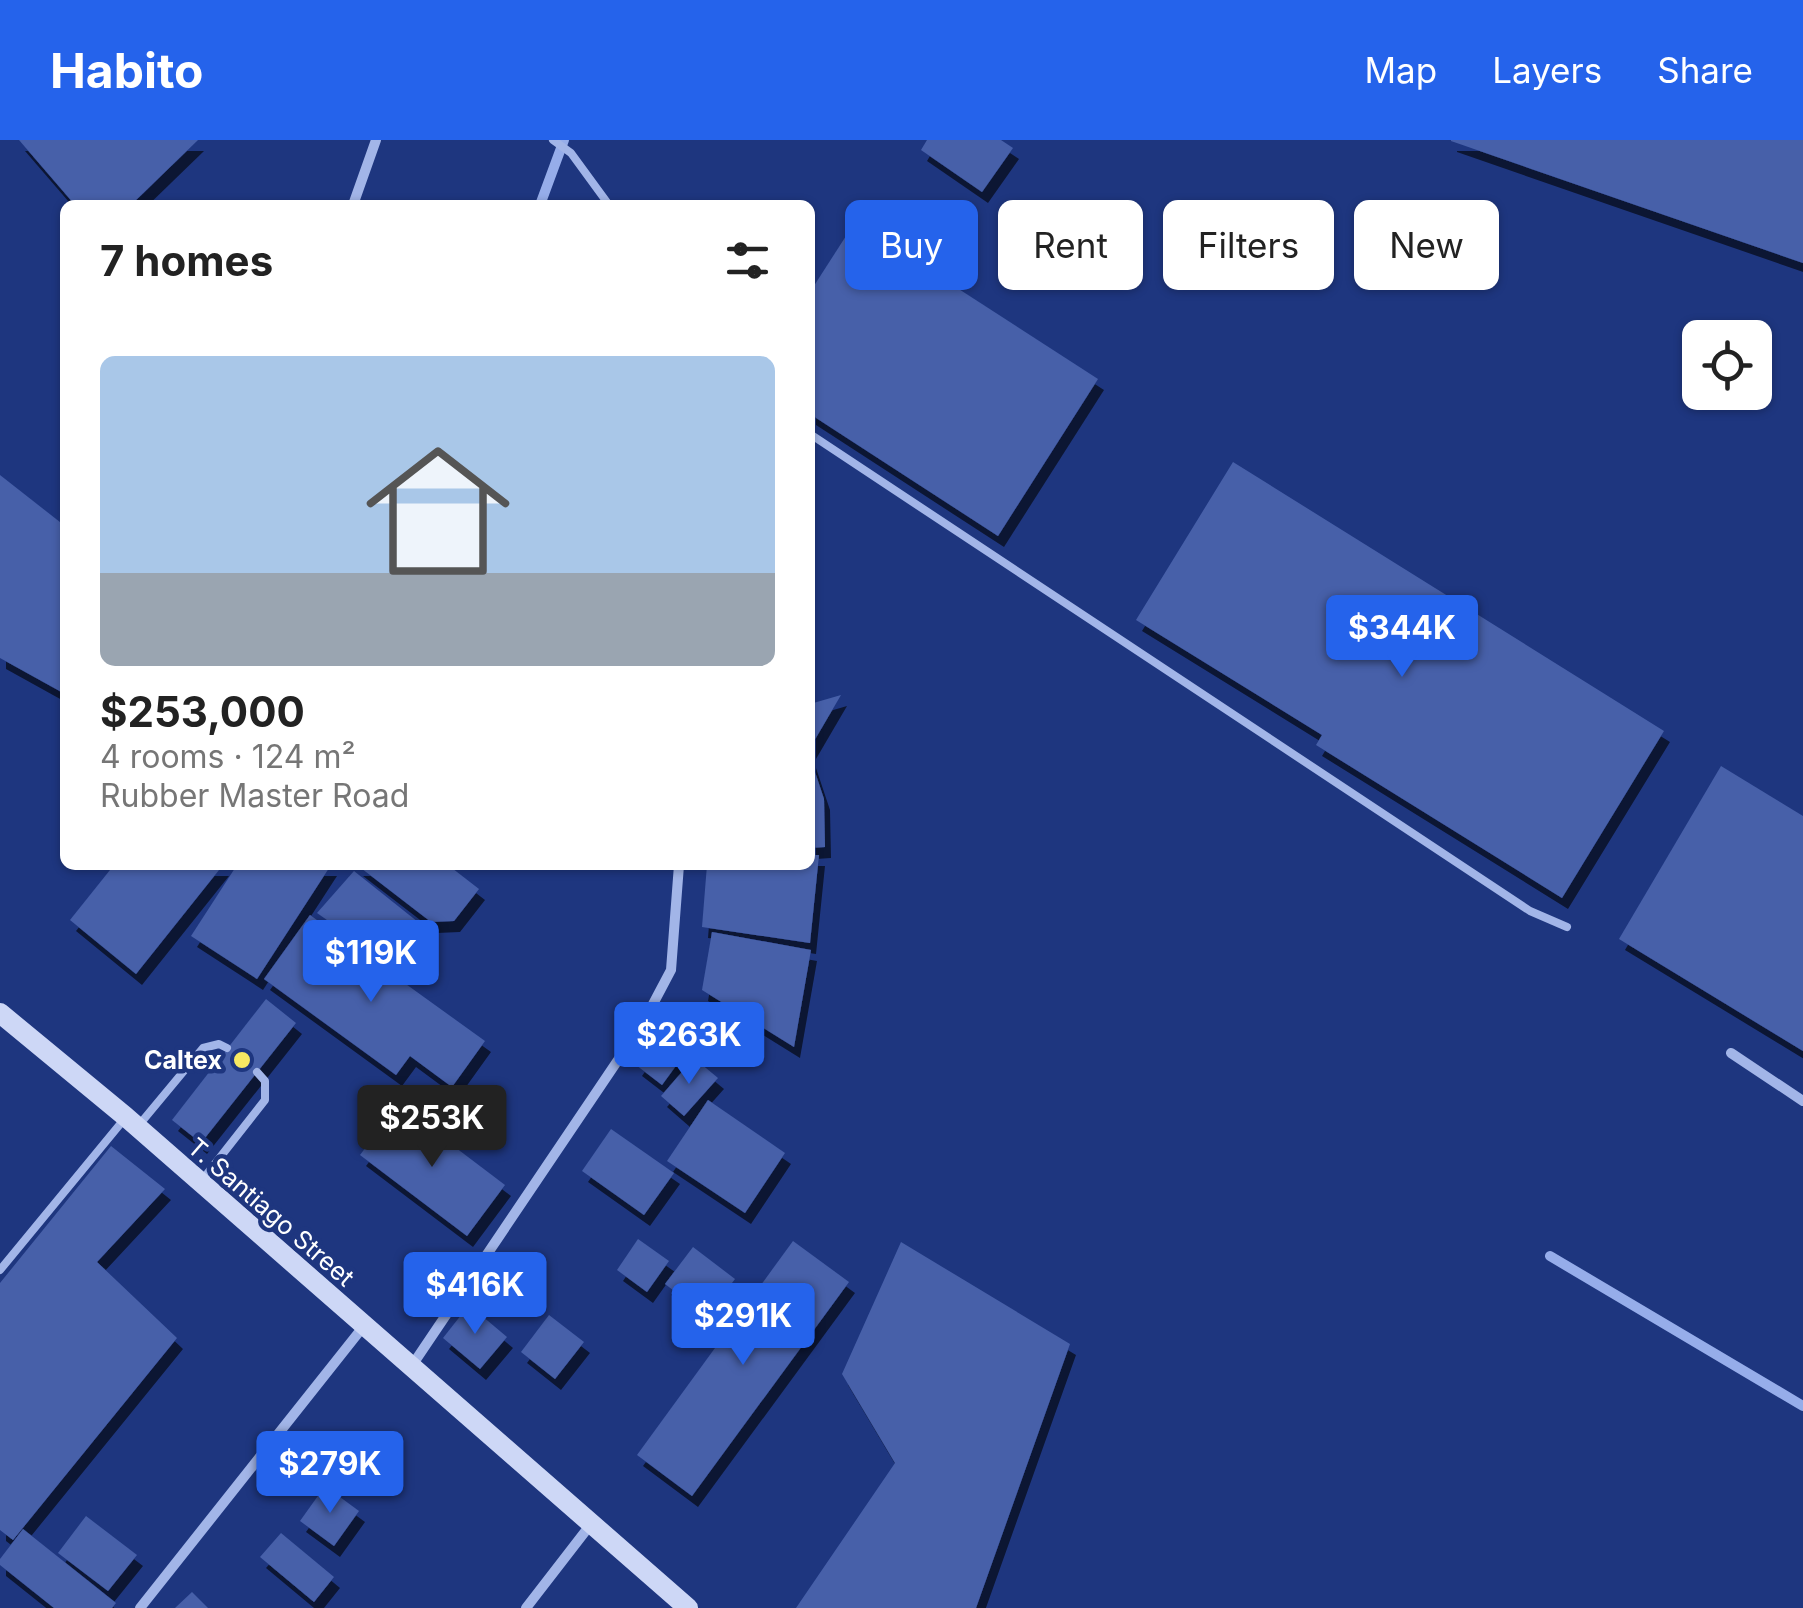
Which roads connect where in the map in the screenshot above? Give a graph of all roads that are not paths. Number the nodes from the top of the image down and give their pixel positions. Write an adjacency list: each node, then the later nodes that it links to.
1 (376, 140): 3 (street)
2 (553, 140): 4 (lane)
3 (356, 200)
4 (605, 200)
5 (815, 437): 7 (lane)
6 (679, 870): 17 (street)
7 (1567, 928)
8 (0, 1013): 13 (main road, T. Santiago Street)
9 (227, 1048): 13 (lane)
10 (1731, 1053): 12 (street)
11 (258, 1072): 14 (lane)
12 (1803, 1102)
13 (132, 1122): 14 (main road, T. Santiago Street); 15 (lane)
14 (200, 1183): 16 (main road, T. Santiago Street)
15 (0, 1270)
16 (363, 1327): 17 (main road, T. Santiago Street); 19 (street)
17 (411, 1368): 18 (main road, T. Santiago Street)
18 (592, 1524): 20 (street); 21 (main road, T. Santiago Street)
19 (140, 1608)
20 (526, 1608)
21 (688, 1608)

